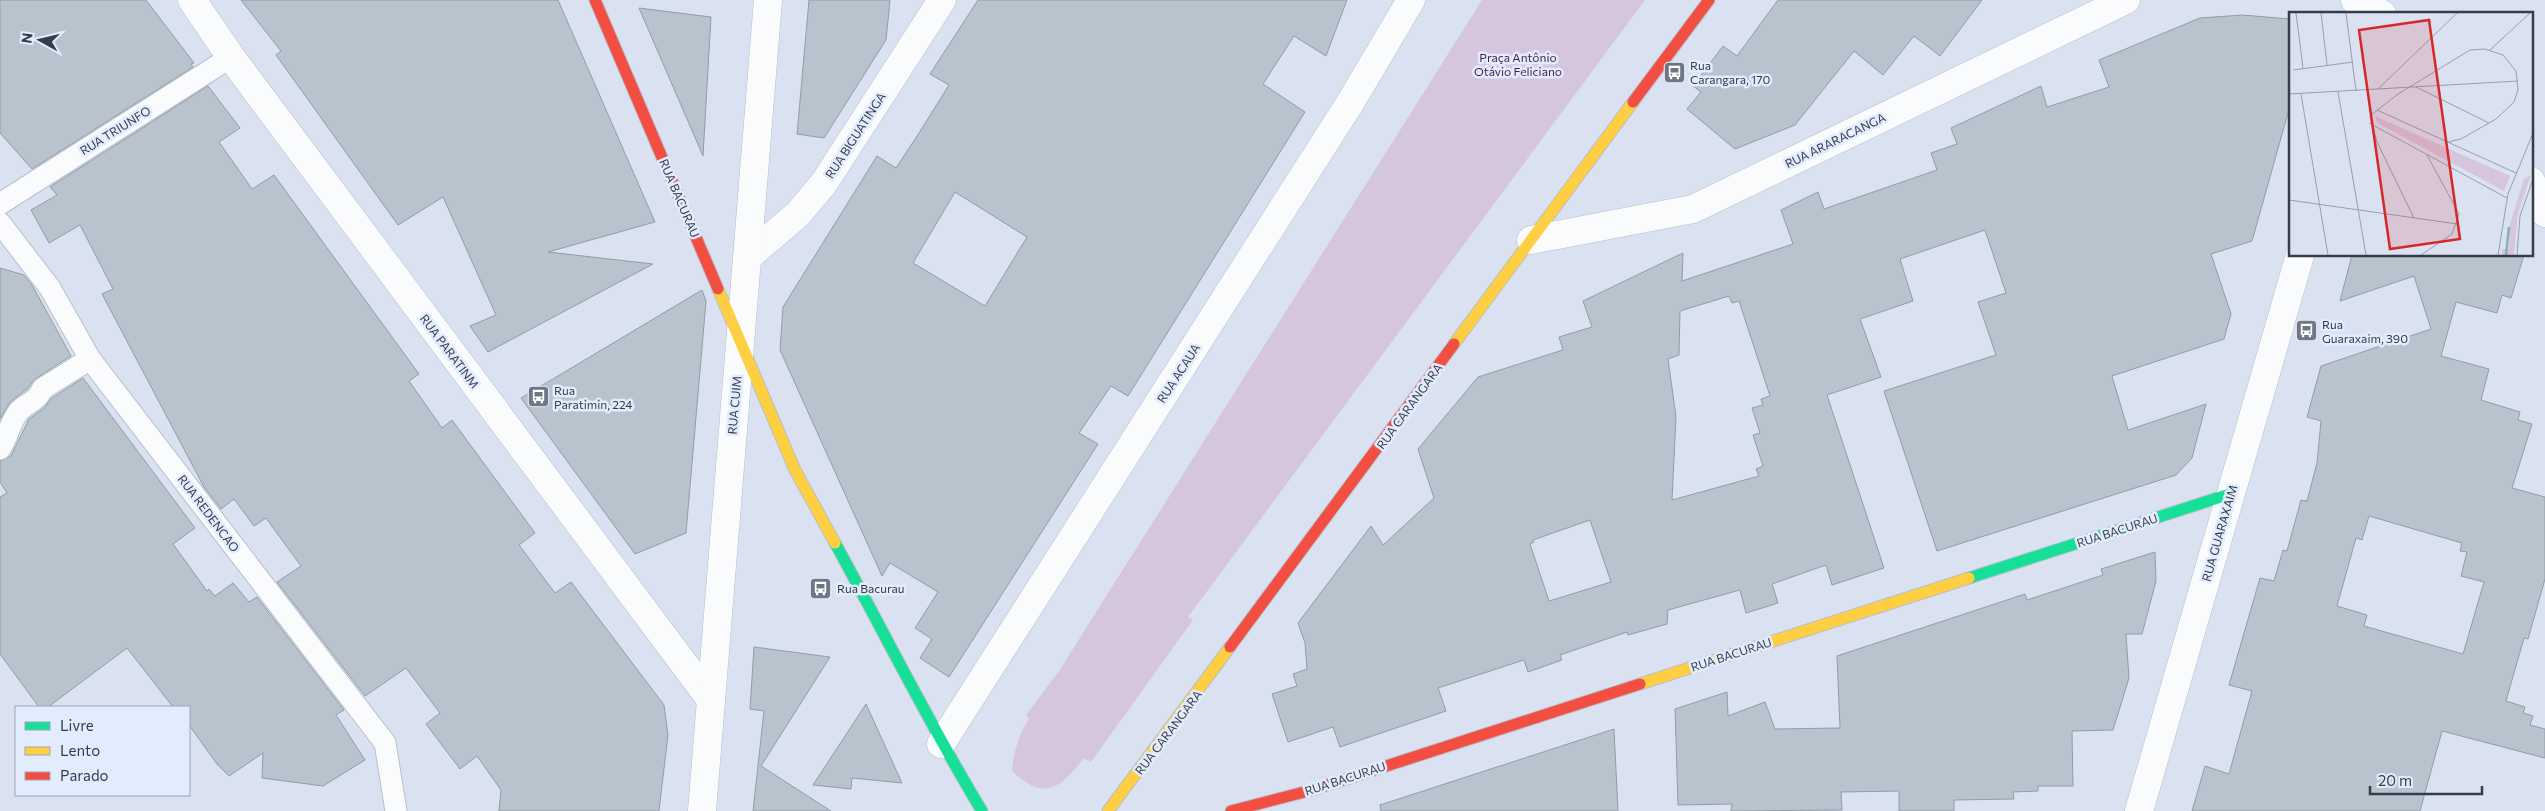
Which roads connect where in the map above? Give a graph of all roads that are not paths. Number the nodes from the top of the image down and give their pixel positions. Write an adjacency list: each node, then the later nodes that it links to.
1 (192, 0): 8 (street, RUA PARATINM)
2 (595, 0): 16 (street, RUA BACURAU)
3 (768, 0): 14 (street, RUA CUIM)
4 (942, 0): 14 (street, RUA BIGUATINGA)
5 (1411, 0): 21 (street, RUA ACAUA)
6 (1709, 0): 13 (street, RUA CARANGARA)
7 (2126, 0): 13 (street, RUA ARARACANGA)
8 (231, 57): 10 (lane, RUA TRIUNFO); 20 (street, RUA PARATINM)
9 (2532, 183): 11 (street)
10 (0, 204)
11 (2545, 213)
12 (0, 223): 17 (lane, RUA REDENCAO)
13 (1531, 240): 25 (street, RUA CARANGARA)
14 (750, 255): 16 (street, RUA CUIM)
15 (2300, 256): 19 (street, RUA GUARAXAIM)
16 (740, 338): 20 (street, RUA CUIM); 21 (street, RUA BACURAU)
17 (90, 359): 18 (lane); 22 (lane, RUA REDENCAO)
18 (0, 449)
19 (2230, 494): 26 (street, RUA BACURAU); 27 (street, RUA GUARAXAIM)
20 (711, 700): 23 (street, RUA CUIM)
21 (942, 744): 24 (street)
22 (396, 811)
23 (702, 811)
24 (982, 811)
25 (1108, 811)
26 (1231, 811)
27 (2139, 811)

